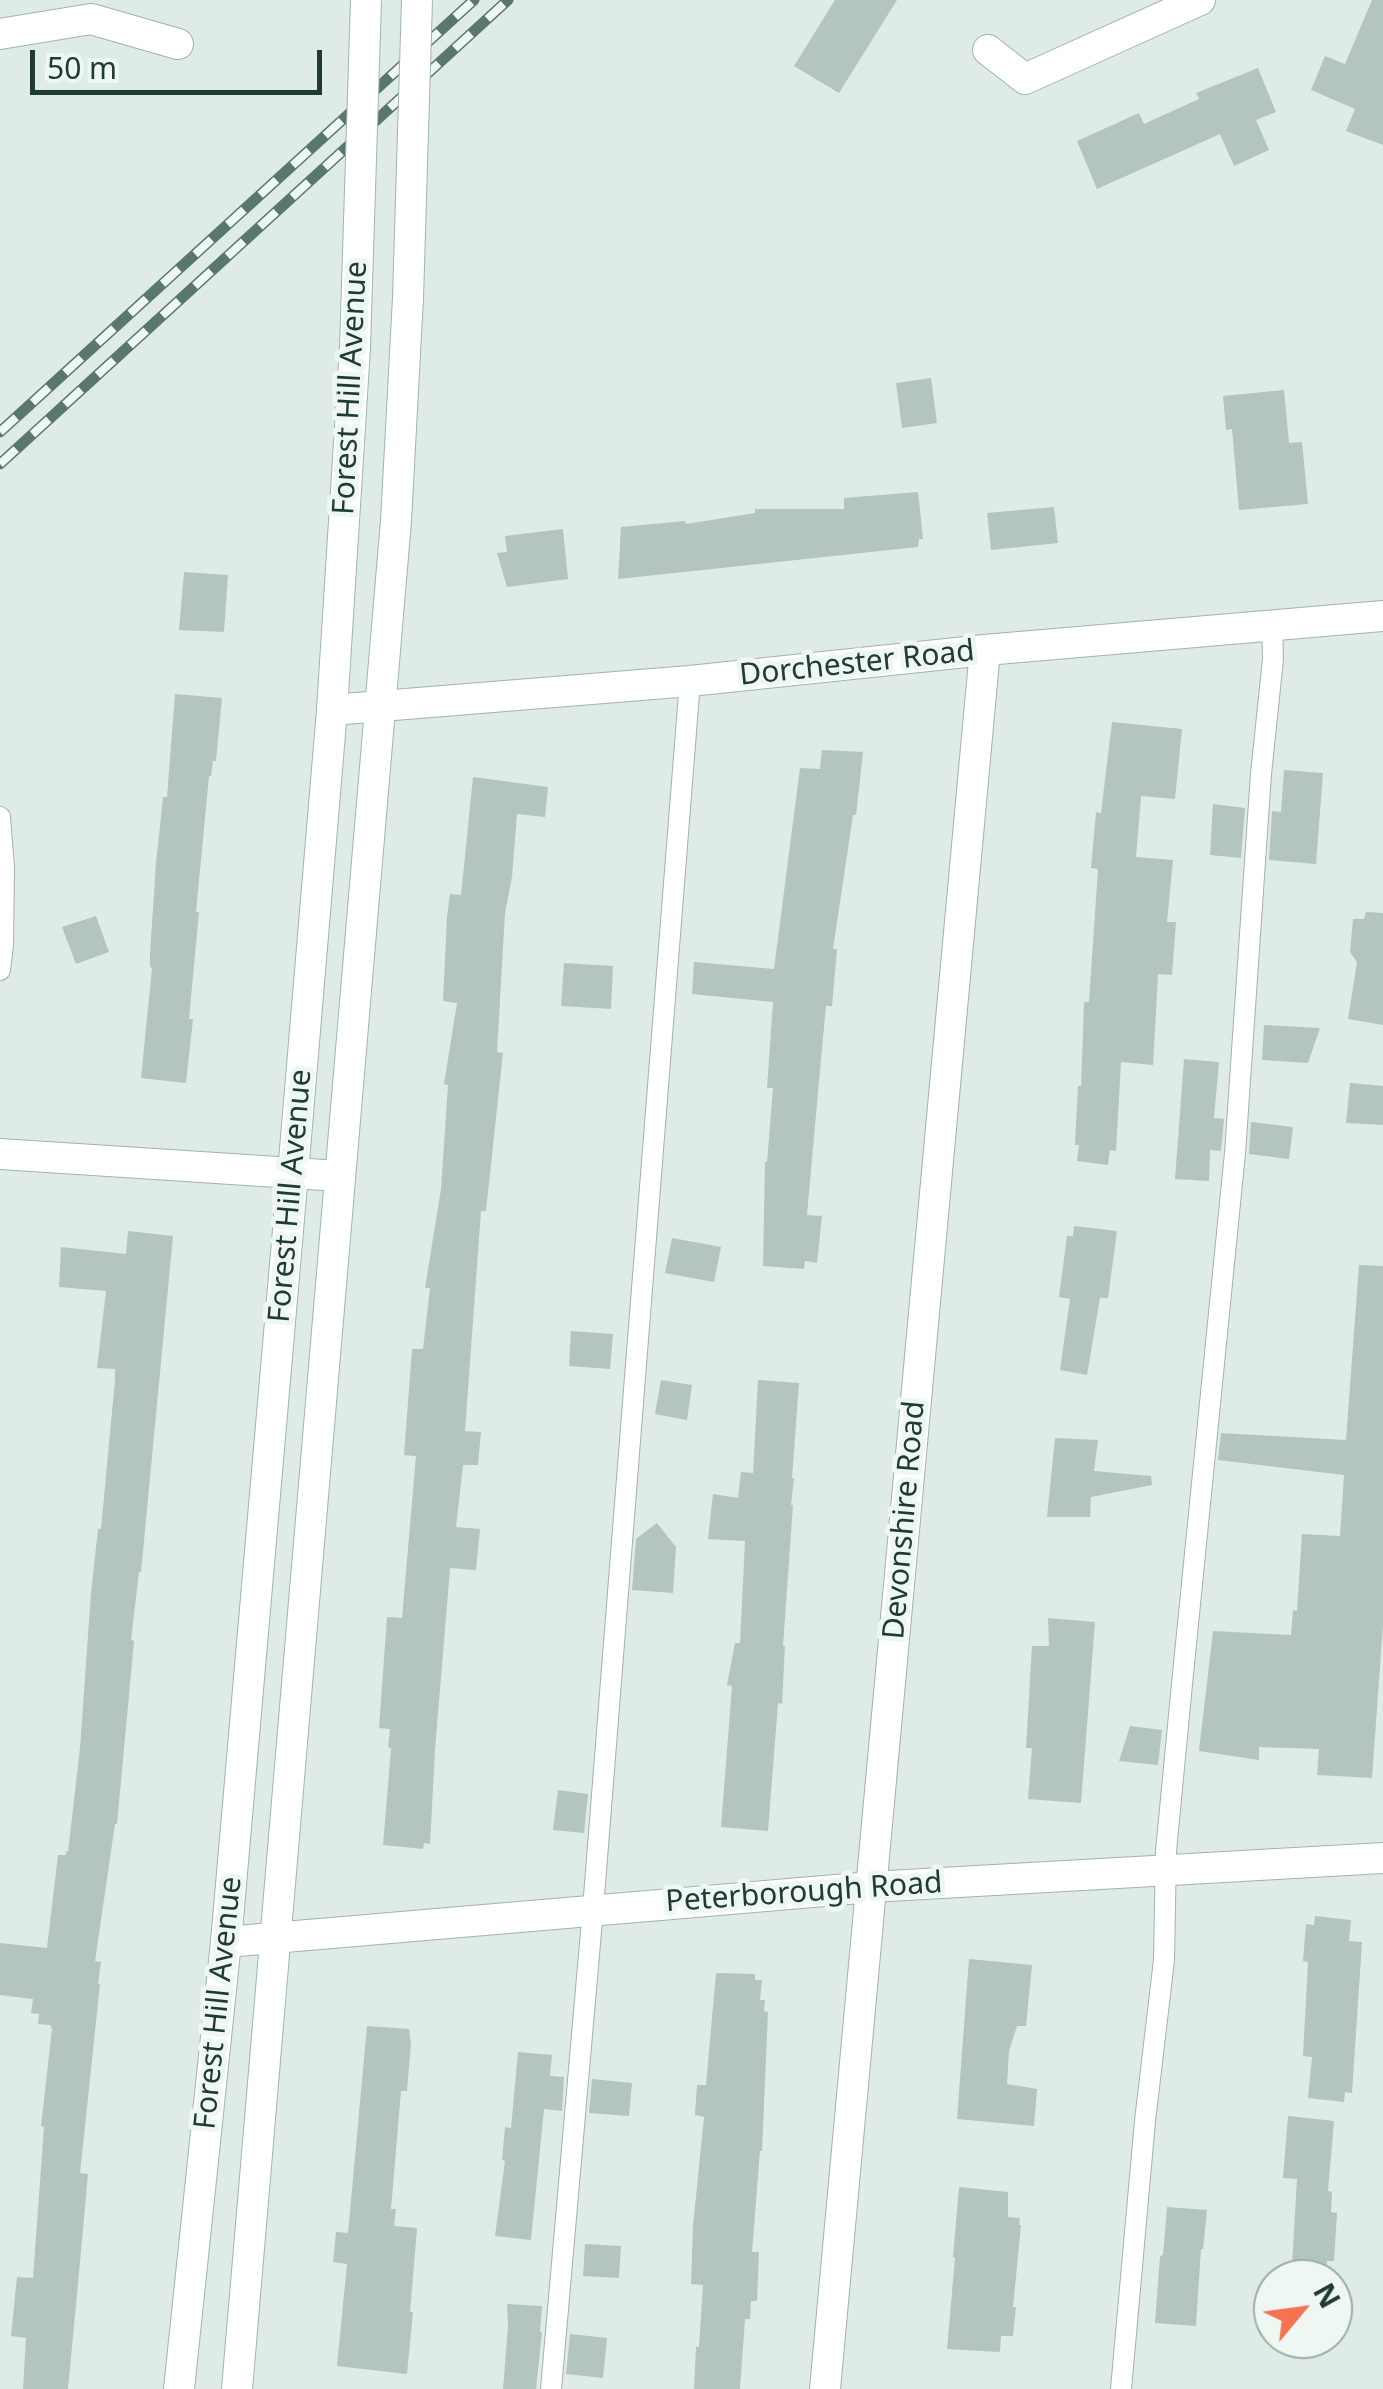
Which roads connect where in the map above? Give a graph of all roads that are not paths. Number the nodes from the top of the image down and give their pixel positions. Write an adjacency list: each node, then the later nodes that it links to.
1 (366, 0): 12 (main road, Forest Hill Avenue, bridge)
2 (417, 0): 11 (main road, Forest Hill Avenue, bridge)
3 (1200, 0): 6 (main road)
4 (0, 34): 5 (main road)
5 (178, 44)
6 (988, 50)
7 (1383, 616): 8 (main road, Dorchester Road)
8 (1272, 625): 9 (main road, Dorchester Road); 19 (lane)
9 (986, 650): 10 (main road, Dorchester Road); 20 (main road, Devonshire Road)
10 (690, 681): 11 (main road, Dorchester Road); 21 (lane)
11 (381, 706): 12 (main road, Dorchester Road); 17 (main road, Forest Hill Avenue)
12 (332, 710): 16 (main road, Forest Hill Avenue)
13 (0, 817): 14 (lane)
14 (0, 970)
15 (0, 1154): 16 (main road)
16 (293, 1172): 17 (main road); 23 (main road, Forest Hill Avenue)
17 (339, 1176): 22 (main road, Forest Hill Avenue)
18 (1383, 1858): 19 (main road, Peterborough Road)
19 (1167, 1869): 20 (main road, Peterborough Road); 28 (lane)
20 (870, 1887): 21 (main road, Peterborough Road); 27 (main road, Devonshire Road)
21 (593, 1910): 22 (main road, Peterborough Road); 26 (lane)
22 (274, 1938): 23 (main road, Peterborough Road); 25 (main road, Forest Hill Avenue)
23 (226, 1942): 24 (main road, Forest Hill Avenue)
24 (180, 2389)
25 (237, 2389)
26 (551, 2389)
27 (825, 2389)
28 (1121, 2389)

